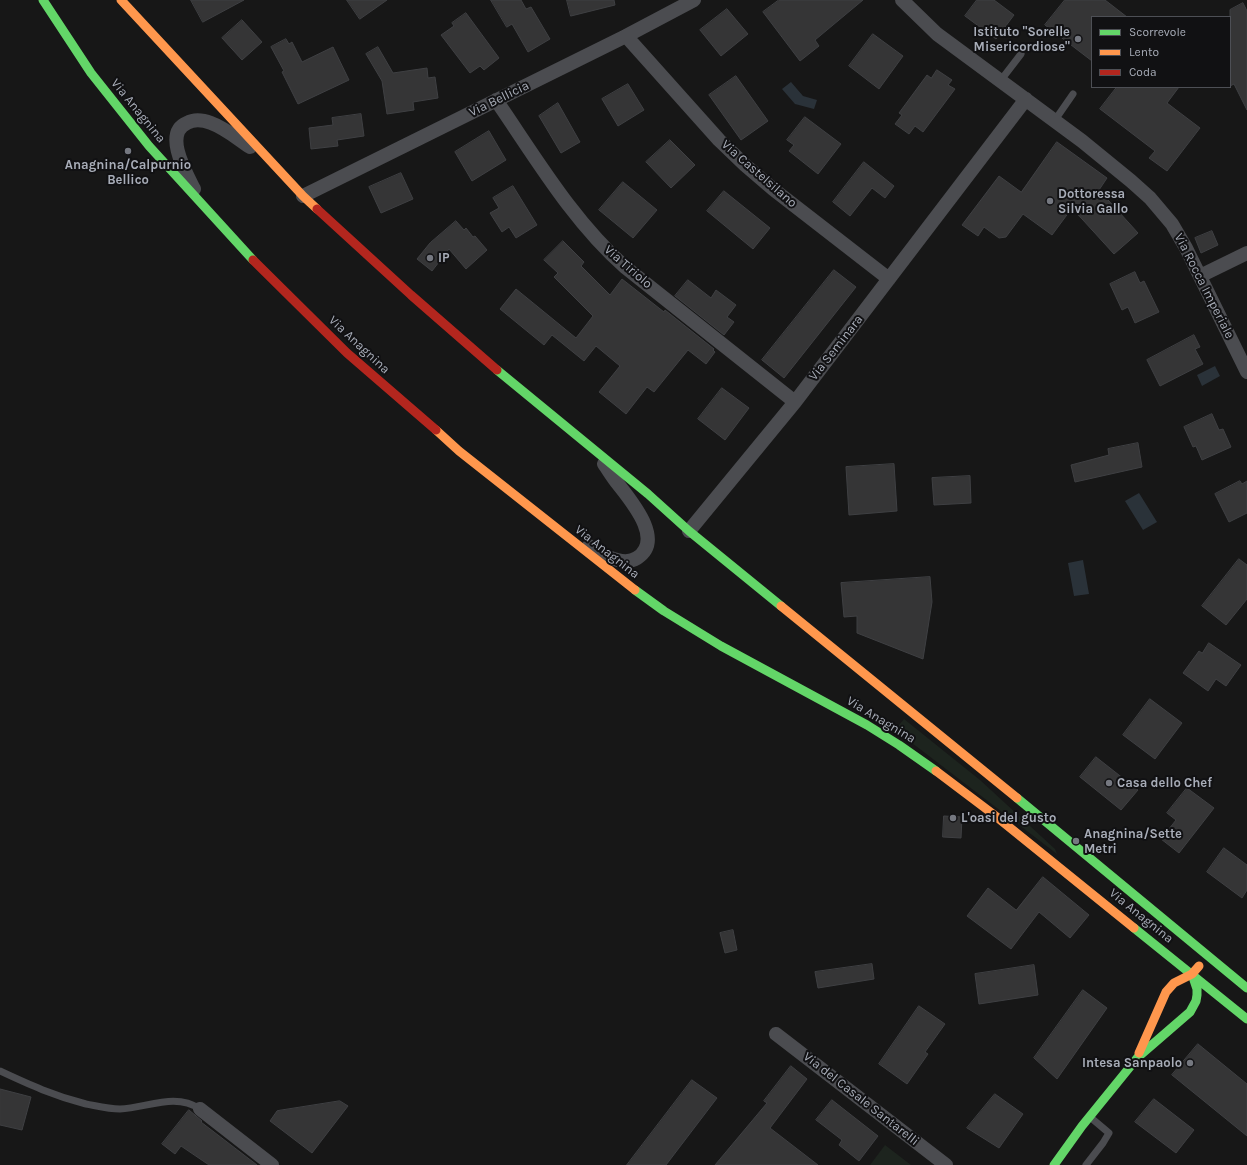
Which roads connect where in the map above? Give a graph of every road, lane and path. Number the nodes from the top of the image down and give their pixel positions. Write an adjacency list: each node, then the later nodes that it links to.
1 (43, 0): 14 (main road, Via Anagnina)
2 (122, 0): 12 (main road, Via Anagnina)
3 (694, 0): 5 (street, Via Bellicia)
4 (902, 0): 7 (street, Via Rocca Imperiale)
5 (626, 36): 10 (street, Via Bellicia); 17 (street, Via Castelsilano)
6 (1021, 54): 7 (lane)
7 (1001, 80): 9 (street, Via Rocca Imperiale)
8 (1073, 94): 11 (lane)
9 (1026, 99): 11 (street, Via Rocca Imperiale); 17 (street, Via Seminara)
10 (496, 100): 13 (street, Via Bellicia); 19 (street, Via Tiriolo)
11 (1055, 120): 16 (street, Via Rocca Imperiale)
12 (271, 161): 13 (main road, Via Anagnina); 14 (street)
13 (303, 196): 20 (main road, Via Anagnina)
14 (201, 204): 21 (main road, Via Anagnina)
15 (1247, 252): 16 (street)
16 (1200, 276): 18 (street, Via Rocca Imperiale)
17 (889, 279): 19 (street, Via Seminara)
18 (1247, 372)
19 (795, 402): 22 (street, Via Seminara)
20 (596, 451): 21 (street); 22 (main road, Via Anagnina)
21 (514, 496): 24 (main road, Via Anagnina)
22 (689, 531): 23 (main road, Via Anagnina)
23 (1207, 955): 24 (main road); 25 (main road, Via Anagnina)
24 (1192, 974): 26 (main road, Via Anagnina); 28 (main road); 28 (main road)
25 (1247, 988)
26 (1247, 1019)
27 (776, 1034): 33 (street, Via del Casale Santarelli)
28 (1138, 1057): 31 (main road)
29 (0, 1071): 30 (lane)
30 (200, 1109): 32 (street)
31 (1090, 1117): 34 (main road); 35 (lane)
32 (272, 1165)
33 (946, 1165)
34 (1054, 1165)
35 (1086, 1165)

